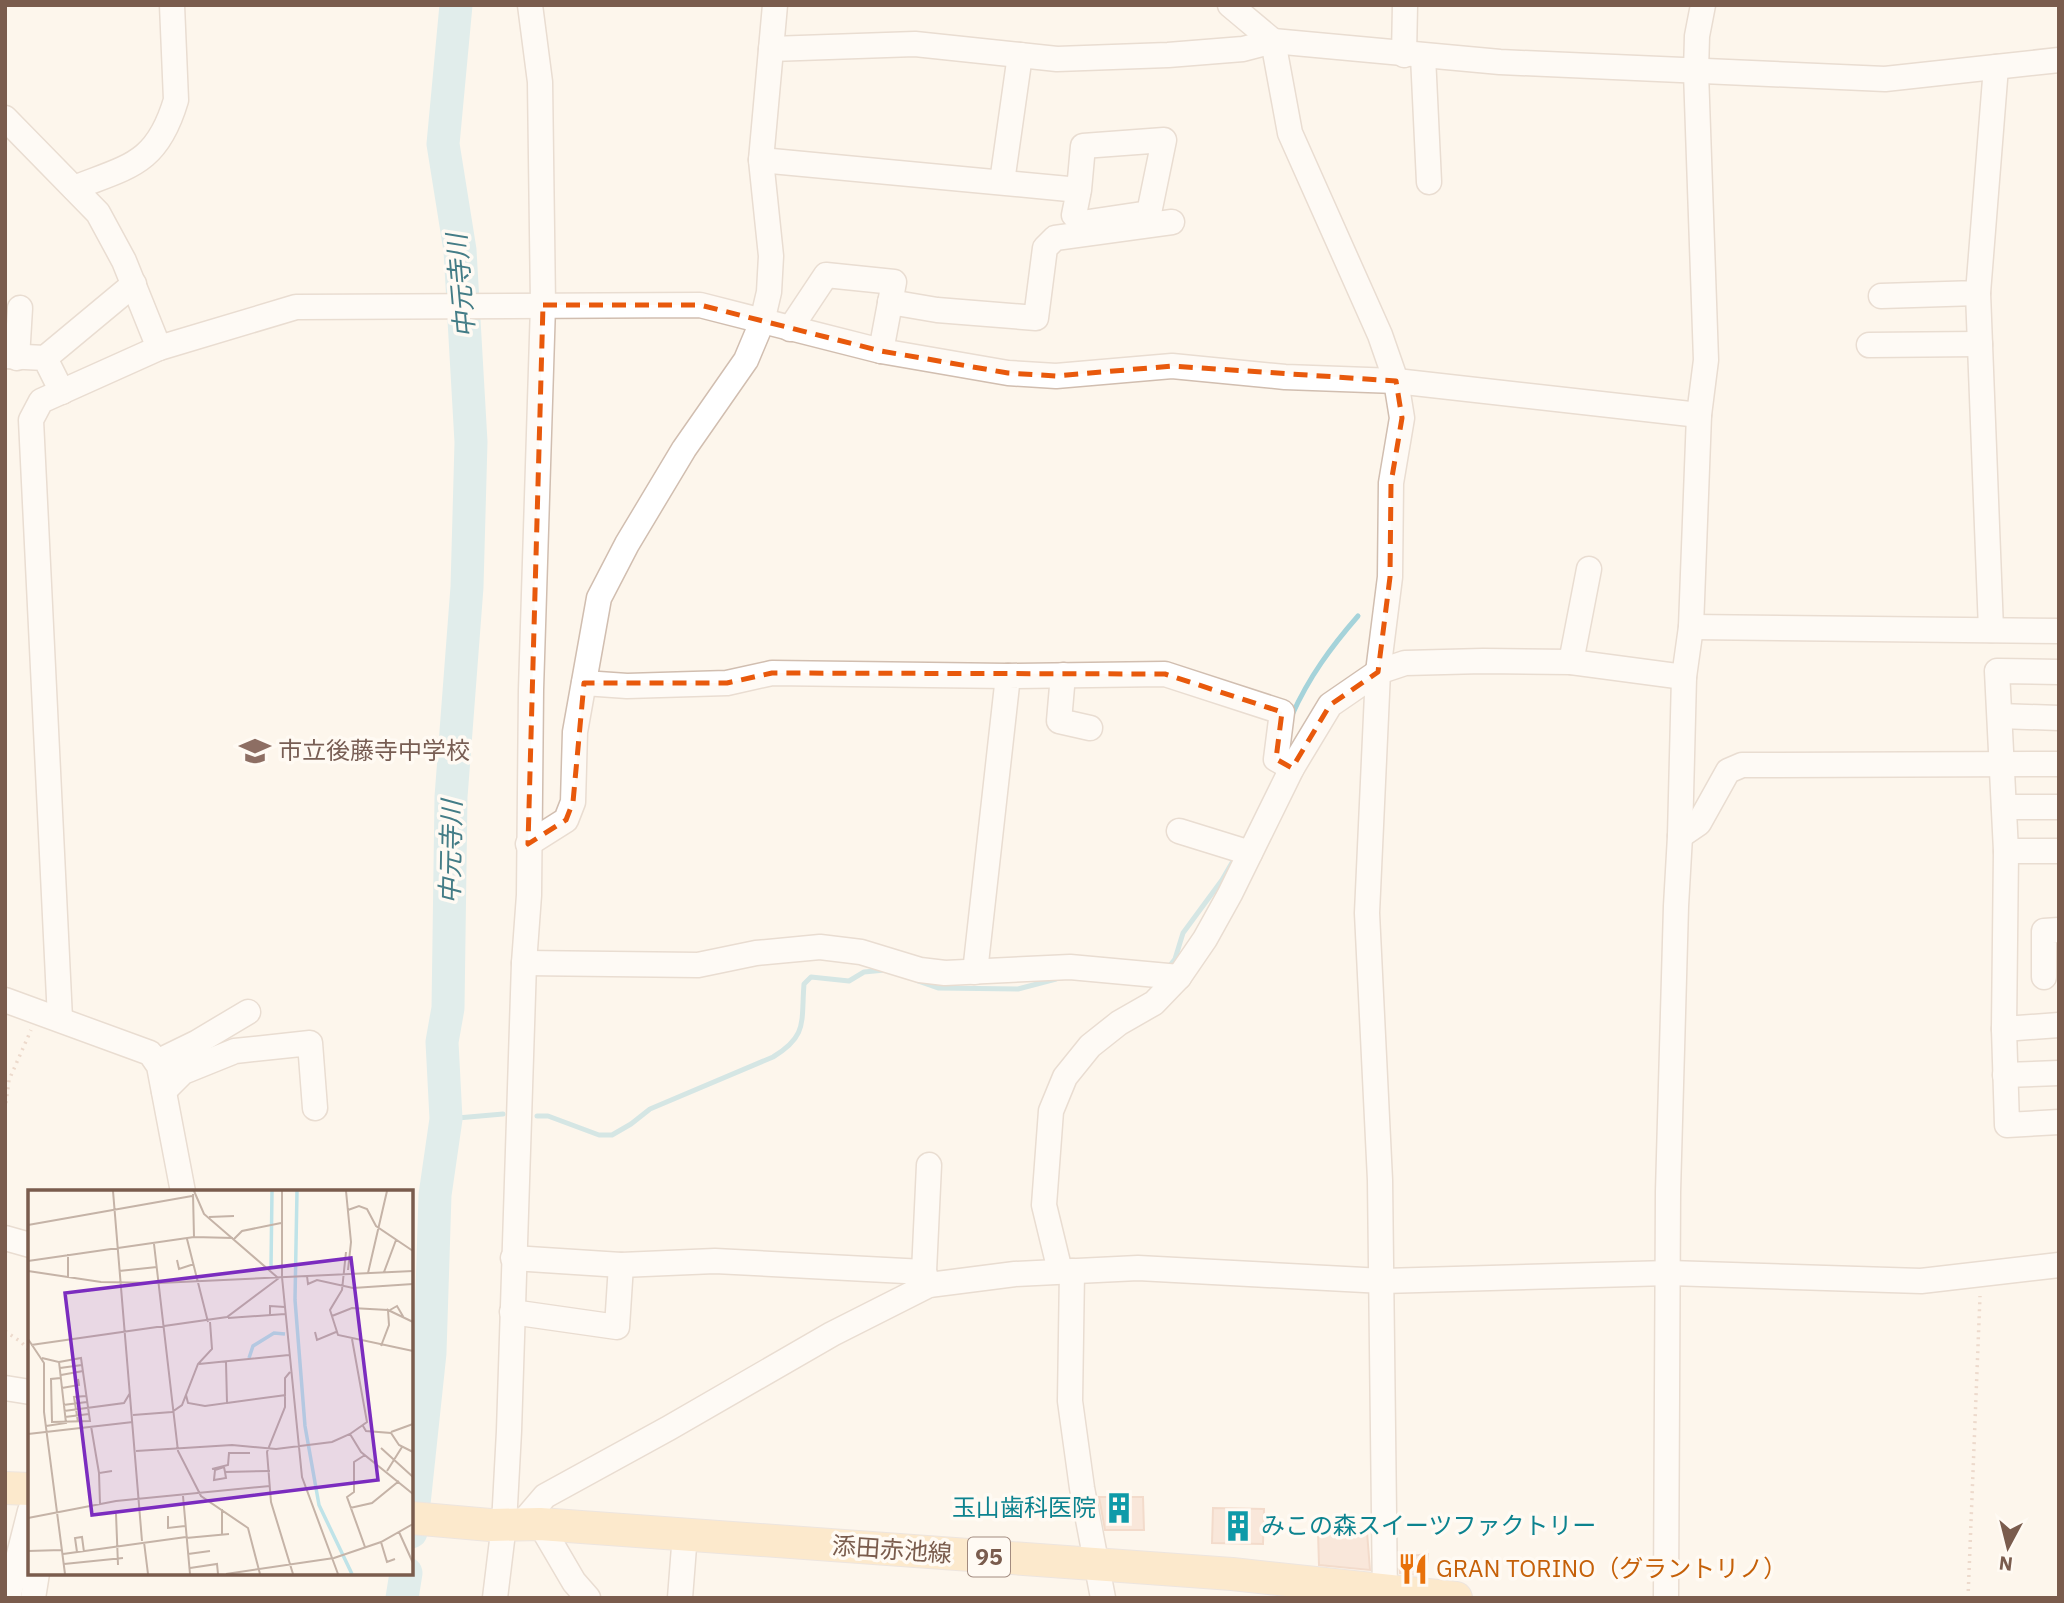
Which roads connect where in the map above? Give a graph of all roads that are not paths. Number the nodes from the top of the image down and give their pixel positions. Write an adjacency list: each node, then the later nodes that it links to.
1 (172, 5): 18 (street)
2 (530, 5): 25 (street)
3 (775, 5): 8 (street)
4 (1230, 5): 7 (street)
5 (1405, 5): 10 (street)
6 (1703, 5): 13 (street)
7 (1273, 41): 9 (street); 10 (street); 35 (street)
8 (771, 49): 9 (street); 15 (street)
9 (1020, 55): 16 (street)
10 (1413, 55): 13 (street); 17 (street)
11 (2059, 60): 12 (street)
12 (1996, 67): 13 (street); 22 (street)
13 (1696, 72): 37 (street)
14 (5, 118): 18 (street)
15 (761, 160): 16 (street); 27 (street)
16 (1002, 182): 19 (street)
17 (1429, 182)
18 (74, 188): 21 (street)
19 (1079, 190)
20 (1172, 222): 24 (street)
21 (134, 284): 31 (street); 34 (street)
22 (1978, 293): 23 (street); 29 (street)
23 (1881, 296)
24 (890, 302): 28 (street); 32 (street)
25 (533, 305): 27 (street); 31 (street); 59 (street)
26 (20, 308): 33 (street)
27 (762, 322): 28 (street); 48 (street)
28 (790, 329): 32 (street)
29 (1980, 344): 30 (street); 40 (street)
30 (1869, 345)
31 (159, 348): 36 (street)
32 (881, 351): 35 (street)
33 (11, 357): 34 (street)
34 (45, 358): 36 (street)
35 (1396, 381): 37 (street); 43 (street)
36 (62, 392): 71 (street)
37 (1699, 415): 39 (street)
38 (1589, 569): 42 (street)
39 (1691, 627): 40 (street); 47 (street)
40 (1991, 630): 41 (street)
41 (2059, 631)
42 (1572, 662): 43 (street); 47 (street)
43 (1378, 672): 54 (street); 90 (street)
44 (2059, 672): 49 (street)
45 (1063, 675): 46 (street); 51 (street); 54 (street)
46 (1008, 676): 48 (street); 65 (street)
47 (1684, 677): 58 (street)
48 (584, 683): 59 (street)
49 (2000, 716): 50 (street); 53 (street)
50 (2059, 718)
51 (1090, 728)
52 (2059, 764): 53 (street)
53 (2002, 765): 55 (street); 58 (street)
54 (1292, 768): 62 (street)
55 (2004, 807): 56 (street); 60 (street)
56 (2059, 807)
57 (1179, 831): 62 (street)
58 (1680, 836): 88 (street)
59 (528, 844): 64 (street)
60 (2006, 851): 61 (street); 68 (street)
61 (2059, 851)
62 (1251, 853): 66 (street)
63 (2059, 930): 67 (street)
64 (524, 963): 65 (street); 84 (street)
65 (975, 972): 66 (street)
66 (1179, 977): 87 (street)
67 (2052, 977): 68 (street)
68 (2004, 978): 73 (street)
69 (5, 1000): 71 (street)
70 (248, 1012): 74 (street)
71 (49, 1016): 74 (street)
72 (2059, 1025): 73 (street)
73 (2004, 1029): 76 (street)
74 (156, 1062): 77 (street)
75 (2059, 1073): 76 (street)
76 (2005, 1075): 79 (street)
77 (164, 1091): 78 (street); 81 (street)
78 (315, 1108)
79 (2059, 1122)
80 (929, 1165): 89 (street)
81 (183, 1190)
82 (5, 1238): 83 (street)
83 (28, 1244)
84 (513, 1258): 85 (street); 91 (street)
85 (621, 1265): 89 (street); 91 (street)
86 (2059, 1265): 88 (street)
87 (1066, 1271): 89 (street); 90 (street); 100 (street)
88 (1669, 1273): 90 (street); 110 (street)
89 (926, 1278): 98 (street)
90 (1382, 1281): 102 (street)
91 (512, 1312): 98 (street)
92 (5, 1388): 93 (street)
93 (28, 1392)
94 (5, 1488): 95 (main road)
95 (28, 1489)
96 (28, 1518): 103 (street)
97 (413, 1518): 98 (main road, 添田赤池線 / 95)
98 (514, 1524): 99 (main road, 添田赤池線 / 95); 105 (street); 106 (street)
99 (685, 1534): 100 (main road, 添田赤池線 / 95); 107 (street)
100 (1097, 1565): 102 (main road, 添田赤池線 / 95); 108 (street)
101 (37, 1575): 104 (street)
102 (1385, 1593): 109 (main road, 添田赤池線 / 95)
103 (8, 1598)
104 (33, 1598)
105 (495, 1598)
106 (588, 1598)
107 (680, 1598)
108 (1103, 1598)
109 (1456, 1598)
110 (1666, 1598)

